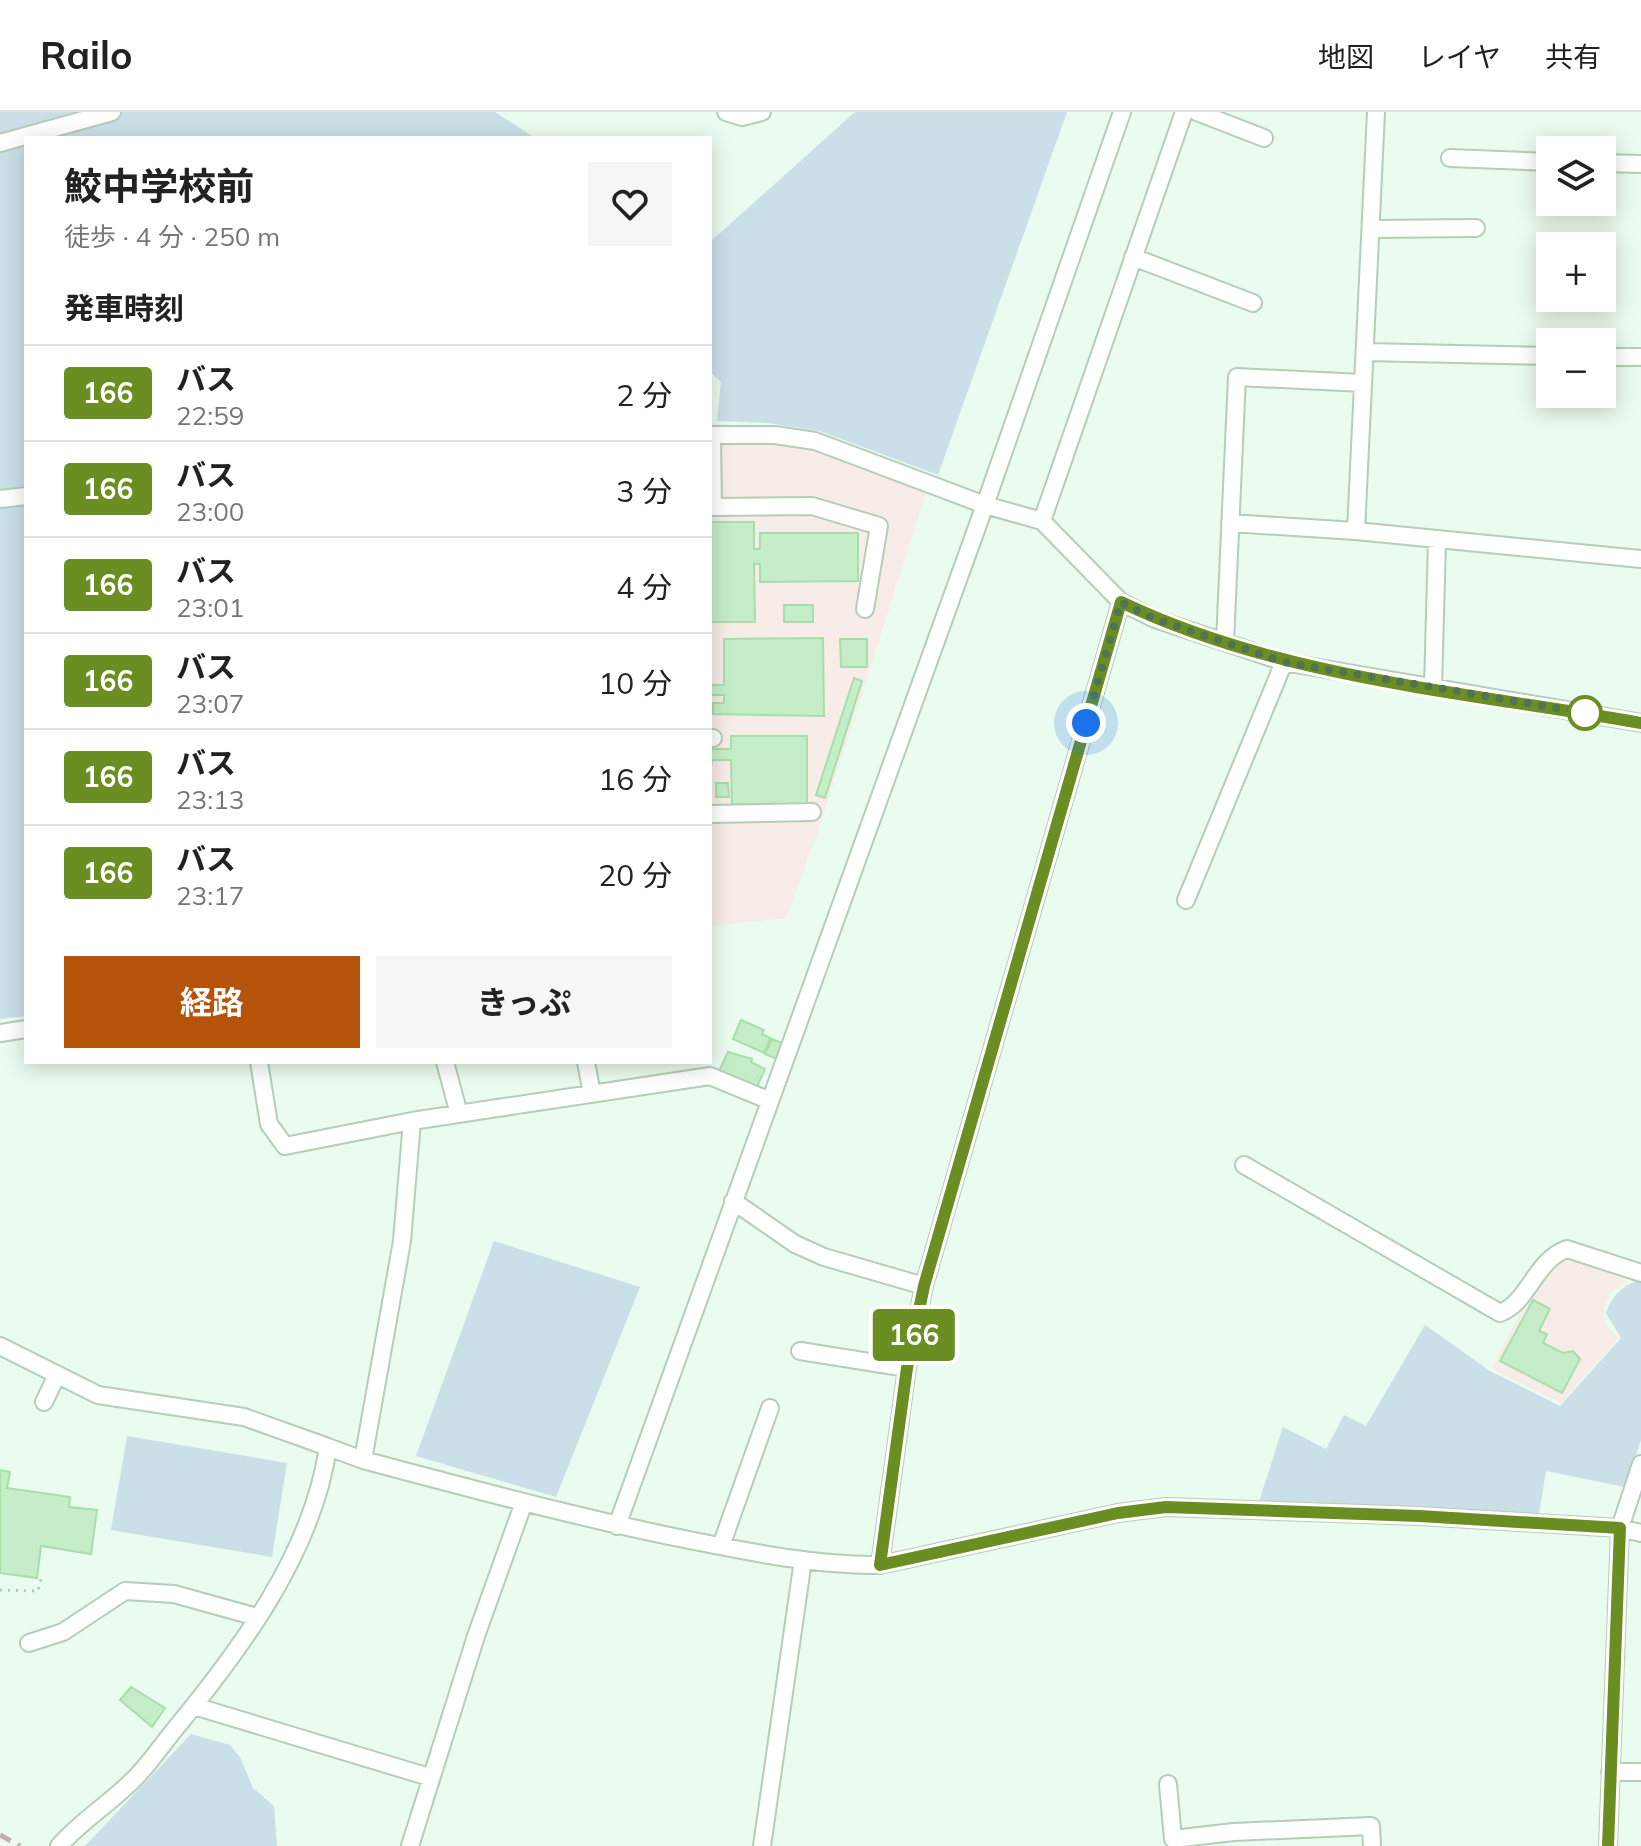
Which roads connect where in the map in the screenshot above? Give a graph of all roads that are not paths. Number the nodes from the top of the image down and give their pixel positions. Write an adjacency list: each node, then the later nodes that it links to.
1 (112, 112): 9 (street)
2 (726, 112): 3 (street)
3 (762, 112)
4 (1122, 112): 29 (street)
5 (1184, 112): 18 (street)
6 (1197, 112): 10 (street)
7 (1376, 112): 17 (street)
8 (24, 136): 11 (street)
9 (25, 136)
10 (1264, 138)
11 (0, 143)
12 (1450, 158): 13 (street)
13 (1536, 161)
14 (1616, 163): 15 (street)
15 (1641, 164)
16 (1476, 228): 17 (street)
17 (1372, 229): 20 (street)
18 (1133, 257): 19 (street); 30 (street)
19 (1253, 303)
20 (1365, 352): 21 (street); 24 (street)
21 (1536, 356)
22 (1616, 357): 23 (street)
23 (1641, 357)
24 (1363, 383): 31 (street); 32 (street)
25 (712, 435): 29 (street)
26 (712, 494): 36 (street)
27 (24, 496): 28 (street)
28 (0, 499)
29 (985, 505): 30 (street); 50 (street)
30 (1042, 521): 35 (street)
31 (1230, 523): 32 (street); 37 (street)
32 (1356, 531): 33 (street)
33 (1437, 542): 34 (street); 39 (street)
34 (1641, 559)
35 (1121, 602): 37 (street); 56 (street)
36 (865, 609)
37 (1225, 642): 38 (street)
38 (1284, 662): 39 (street); 43 (street)
39 (1433, 687): 40 (street)
40 (1641, 723)
41 (812, 812): 42 (street)
42 (712, 814)
43 (1186, 900)
44 (24, 1029): 45 (street)
45 (0, 1033)
46 (259, 1064): 52 (street)
47 (446, 1064): 51 (street)
48 (586, 1064): 49 (street)
49 (592, 1094): 50 (street); 51 (street)
50 (768, 1100): 54 (street)
51 (459, 1114): 52 (street)
52 (412, 1121): 64 (street)
53 (1244, 1165): 55 (street)
54 (733, 1201): 56 (street); 67 (street)
55 (1641, 1273)
56 (924, 1286): 59 (street)
57 (0, 1346): 60 (street)
58 (800, 1351): 59 (street)
59 (907, 1368): 72 (street)
60 (57, 1375): 61 (street); 63 (street)
61 (44, 1402)
62 (770, 1408): 70 (street)
63 (328, 1447): 64 (street); 73 (street)
64 (363, 1460): 66 (street)
65 (1641, 1464): 68 (street)
66 (524, 1502): 67 (street); 78 (street)
67 (617, 1526): 70 (street)
68 (1620, 1528): 69 (street); 72 (street); 76 (street)
69 (1641, 1533)
70 (721, 1546): 71 (street)
71 (803, 1560): 72 (street); 82 (street)
72 (880, 1565)
73 (257, 1617): 74 (street); 75 (street)
74 (29, 1643)
75 (194, 1706): 78 (street); 80 (street)
76 (1610, 1772): 77 (street); 84 (street)
77 (1641, 1772)
78 (429, 1777): 81 (street)
79 (1168, 1784): 83 (street)
80 (59, 1846)
81 (410, 1846)
82 (762, 1846)
83 (1372, 1846)
84 (1608, 1846)

